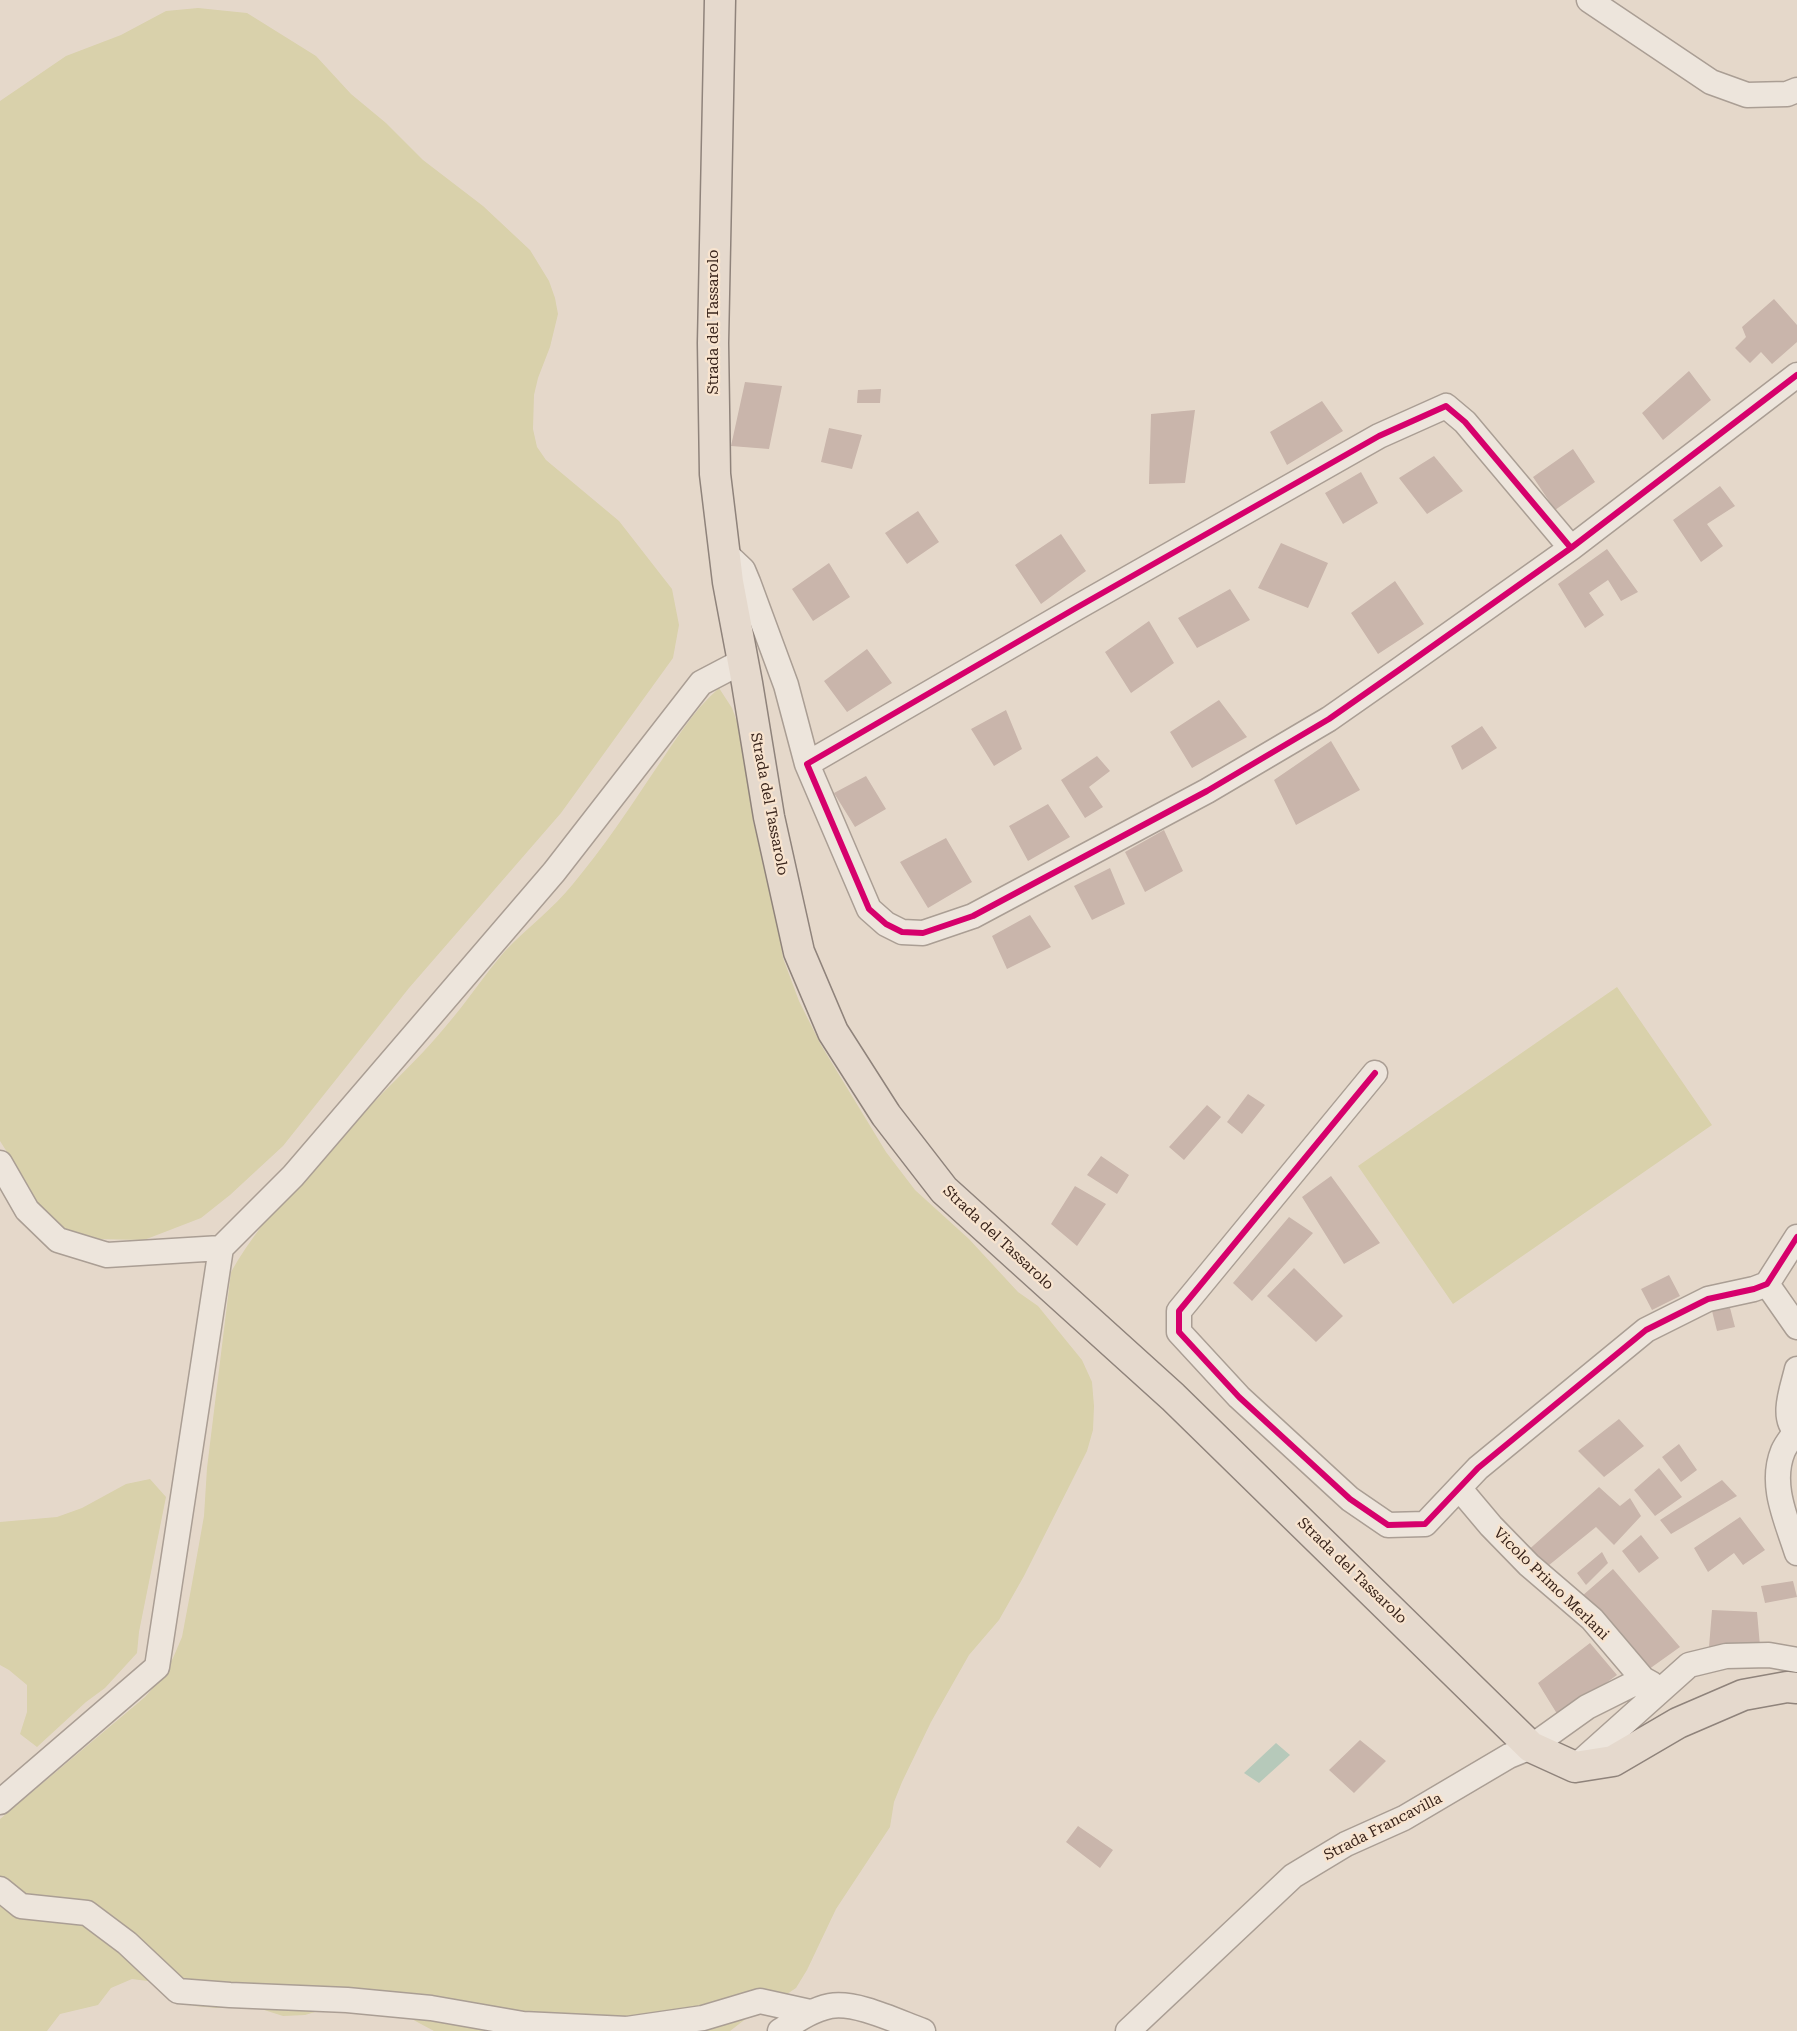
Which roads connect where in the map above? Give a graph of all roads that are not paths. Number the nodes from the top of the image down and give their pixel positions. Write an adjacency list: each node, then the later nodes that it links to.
1 (720, 0): 6 (main road, Strada del Tassarolo)
2 (1588, 0): 3 (street)
3 (1797, 90)
4 (1797, 375): 5 (street)
5 (1571, 548): 8 (street); 8 (street)
6 (724, 552): 7 (main road, Strada del Tassarolo); 8 (street)
7 (743, 661): 12 (street); 22 (main road, Strada del Tassarolo)
8 (807, 764)
9 (1375, 1073): 17 (street)
10 (0, 1163): 12 (street)
11 (1797, 1237): 13 (street)
12 (221, 1248): 24 (street)
13 (1767, 1284): 14 (street); 17 (street)
14 (1797, 1327)
15 (1797, 1369): 16 (street)
16 (1796, 1431): 18 (street)
17 (1459, 1488): 21 (street, Vicolo Primo Merlani)
18 (1797, 1553)
19 (1797, 1660): 21 (street)
20 (1797, 1688): 23 (main road)
21 (1644, 1691): 22 (street, Strada Francavilla); 23 (street)
22 (1531, 1747): 23 (main road, Strada del Tassarolo); 29 (street, Strada Francavilla)
23 (1575, 1767)
24 (0, 1802)
25 (0, 1889): 26 (street)
26 (810, 2012): 27 (street); 28 (street)
27 (780, 2031)
28 (923, 2031)
29 (1128, 2031)

